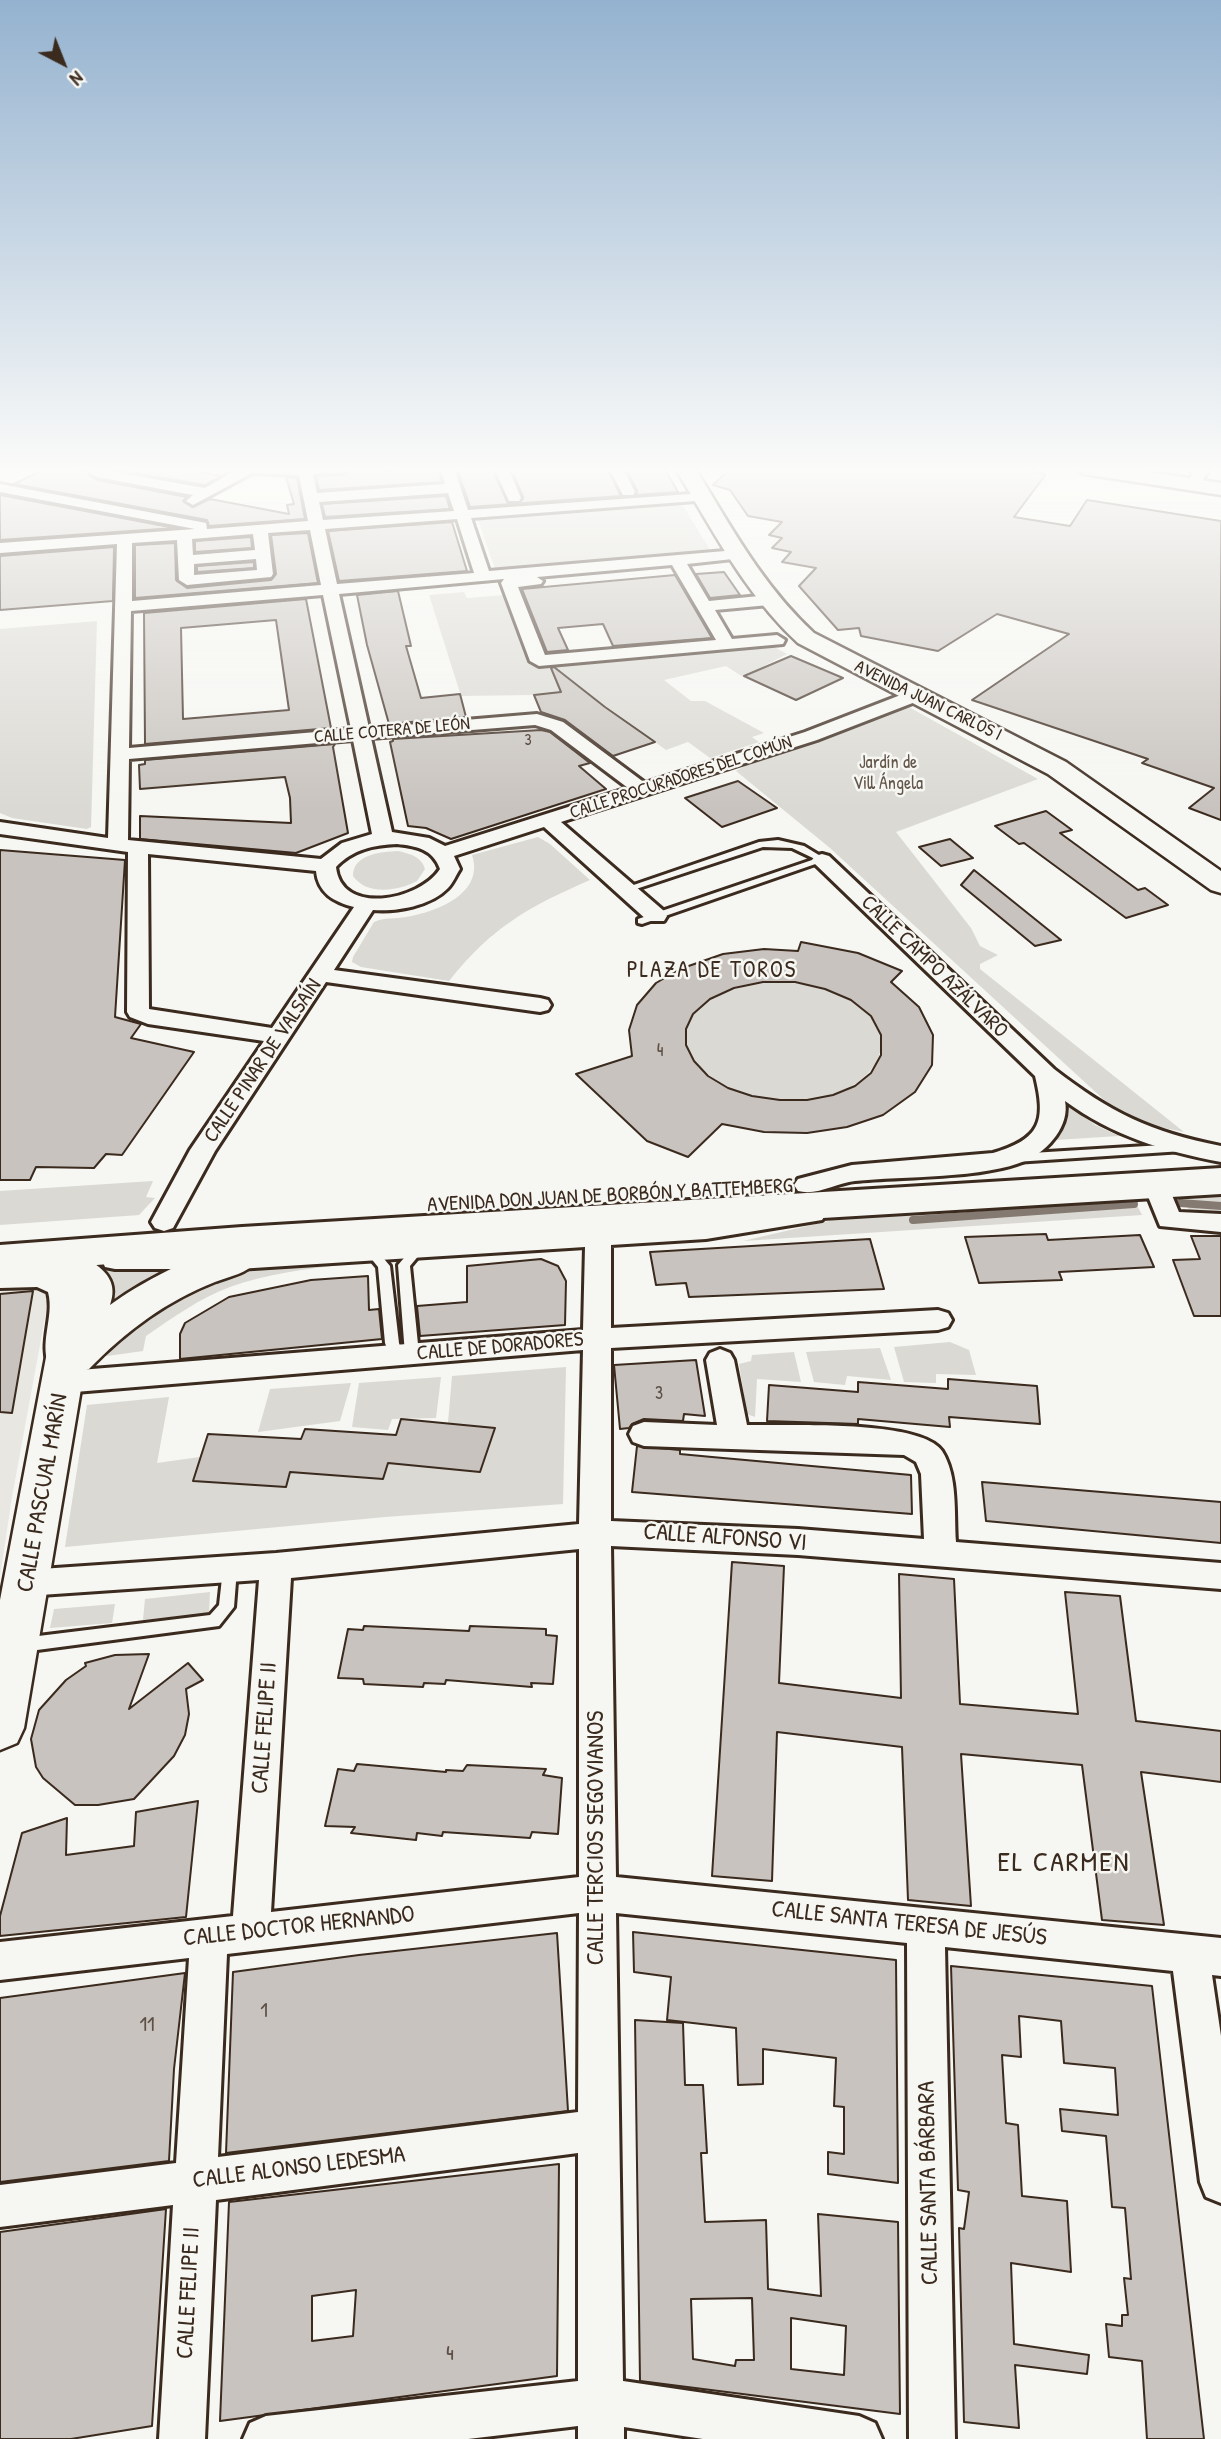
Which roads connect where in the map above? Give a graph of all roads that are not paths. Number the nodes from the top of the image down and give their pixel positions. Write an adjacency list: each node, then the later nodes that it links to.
1 (124, 582): 10 (street)
2 (327, 582): 7 (street)
3 (436, 582): 7 (street)
4 (520, 582): 12 (street)
5 (690, 582): 9 (street)
6 (756, 582): 8 (main road, AVENIDA JUAN CARLOS I)
7 (328, 590): 10 (street); 14 (street)
8 (769, 600): 9 (street); 13 (main road, AVENIDA JUAN CARLOS I)
9 (704, 606): 12 (street)
10 (124, 607): 15 (street)
11 (777, 640): 12 (street)
12 (727, 644)
13 (918, 695): 16 (street, CALLE PROCURADORES DEL COMÚN); 24 (main road, AVENIDA JUAN CARLOS I)
14 (359, 734): 15 (street, CALLE COTERA DE LEÓN); 16 (street, CALLE COTERA DE LEÓN); 19 (street)
15 (120, 754): 20 (street)
16 (643, 790): 17 (street, CALLE PROCURADORES DEL COMÚN)
17 (547, 820): 21 (street, CALLE PROCURADORES DEL COMÚN); 25 (street)
18 (0, 828): 20 (street)
19 (383, 838): 21 (street); 23 (street)
20 (128, 846): 23 (street); 30 (street)
21 (443, 853): 26 (street)
22 (822, 860): 25 (lane, CALLE CAMPO AZÁLVARO); 27 (lane); 31 (street, CALLE CAMPO AZÁLVARO)
23 (326, 866): 26 (street)
24 (1221, 884)
25 (624, 890): 27 (street)
26 (367, 903): 28 (street, CALLE PINAR DE VALSAÍN)
27 (649, 918)
28 (322, 975): 29 (street); 30 (street, CALLE PINAR DE VALSAÍN)
29 (540, 1005)
30 (280, 1036): 40 (street, CALLE PINAR DE VALSAÍN)
31 (1046, 1073): 32 (street, CALLE CAMPO AZÁLVARO); 34 (street)
32 (1183, 1147): 33 (street, CALLE CAMPO AZÁLVARO); 34 (lane)
33 (1221, 1154)
34 (1006, 1159): 36 (street)
35 (1213, 1175): 36 (main road, AVENIDA DON JUAN DE BORBÓN Y BATTEMBERG); 37 (main road, AVENIDA DON JUAN DE BORBÓN Y BATTEMBERG); 38 (lane, AVENIDA DON JUAN DE BORBÓN Y BATTEMBERG)
36 (807, 1185): 40 (main road, AVENIDA DON JUAN DE BORBÓN Y BATTEMBERG)
37 (1106, 1189): 38 (lane, AVENIDA DON JUAN DE BORBÓN Y BATTEMBERG); 39 (main road, AVENIDA DON JUAN DE BORBÓN Y BATTEMBERG)
38 (1160, 1194): 41 (street)
39 (894, 1199): 43 (street, AVENIDA DON JUAN DE BORBÓN Y BATTEMBERG); 46 (main road, AVENIDA DON JUAN DE BORBÓN Y BATTEMBERG)
40 (164, 1222): 42 (main road, AVENIDA DON JUAN DE BORBÓN Y BATTEMBERG)
41 (1221, 1223)
42 (0, 1236)
43 (598, 1236): 44 (street, AVENIDA DON JUAN DE BORBÓN Y BATTEMBERG); 51 (street, CALLE TERCIOS SEGOVIANOS)
44 (419, 1248): 45 (street, AVENIDA DON JUAN DE BORBÓN Y BATTEMBERG); 52 (lane)
45 (371, 1251): 48 (street, AVENIDA DON JUAN DE BORBÓN Y BATTEMBERG); 52 (lane)
46 (38, 1256): 47 (main road, AVENIDA DON JUAN DE BORBÓN Y BATTEMBERG); 48 (street, AVENIDA DON JUAN DE BORBÓN Y BATTEMBERG); 54 (main road, CALLE PASCUAL MARÍN)
47 (0, 1259)
48 (238, 1260): 54 (main road, CALLE PASCUAL MARÍN)
49 (0, 1279): 54 (street)
50 (937, 1320): 51 (street, CALLE DE DORADORES)
51 (596, 1339): 52 (street, CALLE DE DORADORES); 57 (street, CALLE TERCIOS SEGOVIANOS)
52 (404, 1355): 54 (street, CALLE DE DORADORES)
53 (720, 1360): 56 (street)
54 (64, 1376): 62 (main road, CALLE PASCUAL MARÍN)
55 (644, 1434): 56 (street)
56 (734, 1437): 58 (street)
57 (595, 1535): 58 (street, CALLE ALFONSO VI); 59 (street, CALLE ALFONSO VI); 65 (street, CALLE TERCIOS SEGOVIANOS)
58 (941, 1554): 61 (street, CALLE ALFONSO VI)
59 (276, 1566): 60 (street, CALLE ALFONSO VI); 67 (street, CALLE FELIPE II)
60 (230, 1569): 62 (street, CALLE ALFONSO VI); 63 (lane)
61 (1221, 1576)
62 (26, 1583): 63 (main road, CALLE PASCUAL MARÍN)
63 (15, 1646): 64 (main road, CALLE PASCUAL MARÍN)
64 (0, 1728)
65 (598, 1893): 66 (street, CALLE SANTA TERESA DE JESÚS); 67 (street, CALLE DOCTOR HERNANDO); 71 (street, CALLE TERCIOS SEGOVIANOS)
66 (926, 1926): 69 (street, CALLE SANTA TERESA DE JESÚS); 79 (street, CALLE SANTA BÁRBARA)
67 (251, 1932): 68 (street, CALLE DOCTOR HERNANDO)
68 (209, 1937): 70 (street, CALLE DOCTOR HERNANDO); 72 (street, CALLE FELIPE II)
69 (1205, 1955): 73 (street)
70 (0, 1961)
71 (598, 2130): 72 (street, CALLE ALONSO LEDESMA); 75 (street, CALLE TERCIOS SEGOVIANOS)
72 (195, 2181): 74 (street, CALLE ALONSO LEDESMA); 76 (street, CALLE FELIPE II)
73 (1221, 2182)
74 (0, 2206)
75 (601, 2420): 77 (street); 78 (street)
76 (182, 2439)
77 (266, 2439)
78 (859, 2439)
79 (932, 2439)

